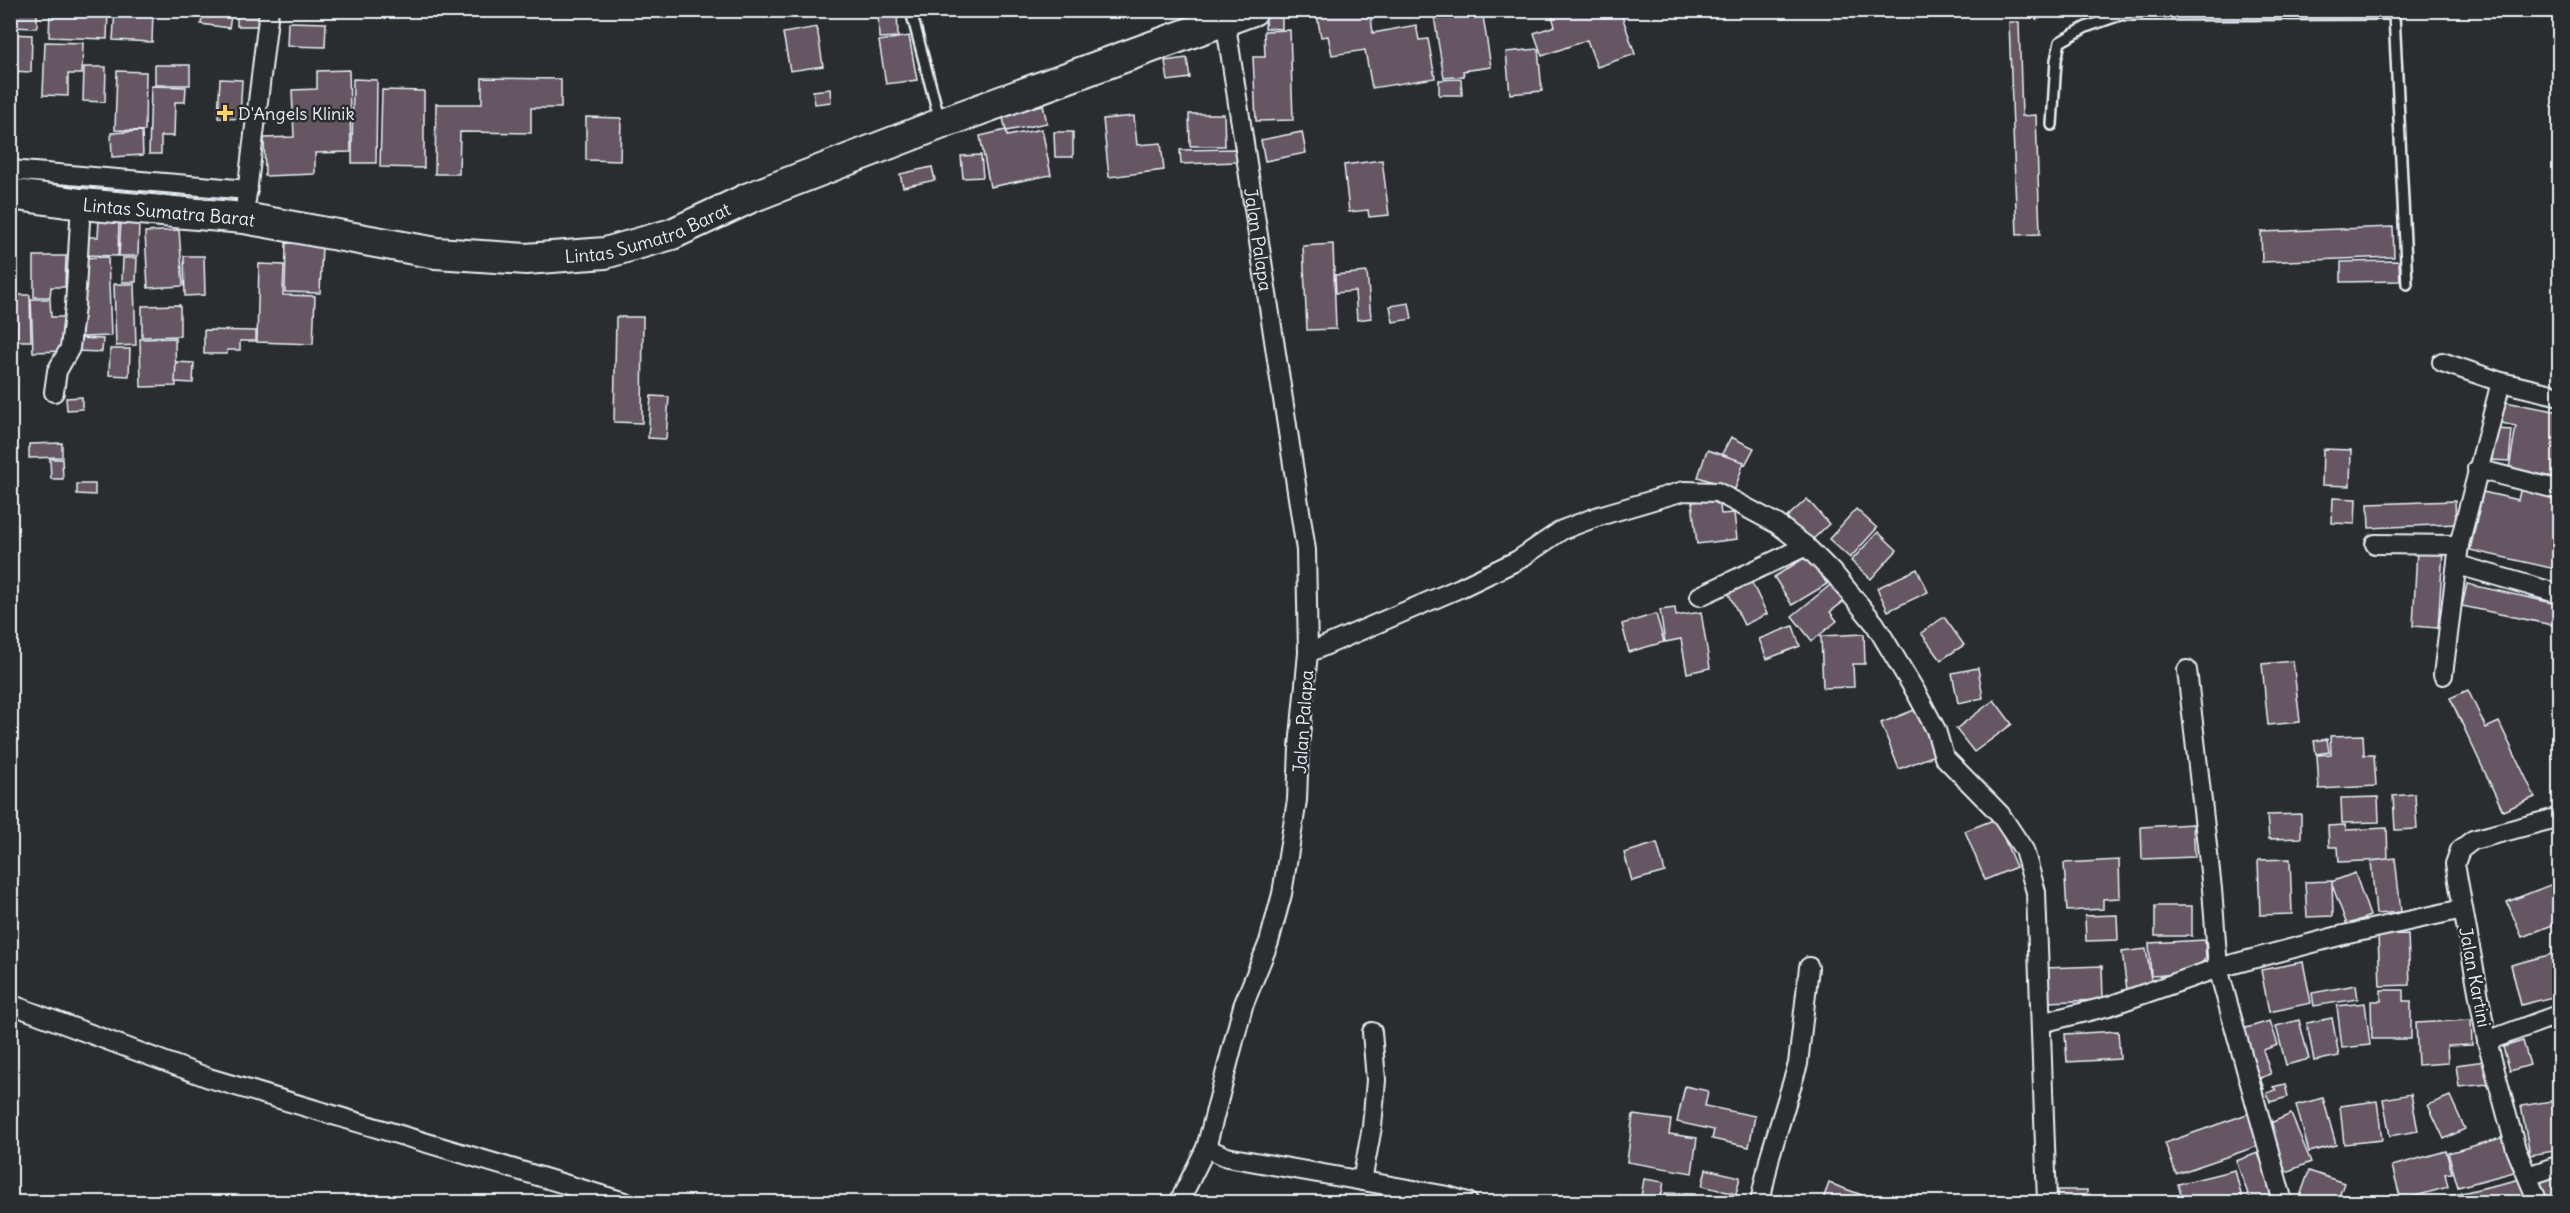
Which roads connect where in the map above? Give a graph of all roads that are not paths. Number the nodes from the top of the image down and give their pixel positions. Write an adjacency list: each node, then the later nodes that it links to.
1 (268, 10): 12 (street)
2 (1253, 10): 6 (highway, Lintas Sumatra Barat)
3 (2395, 12): 4 (lane); 13 (lane)
4 (2128, 13): 8 (lane)
5 (912, 15): 7 (lane)
6 (1224, 16): 7 (highway, Lintas Sumatra Barat); 26 (street, Jalan Palapa)
7 (940, 124): 12 (highway, Lintas Sumatra Barat)
8 (2052, 125)
9 (10, 170): 12 (street)
10 (10, 194): 11 (highway, Lintas Sumatra Barat)
11 (81, 204): 12 (highway, Lintas Sumatra Barat); 16 (street)
12 (246, 204)
13 (2407, 284)
14 (2442, 362): 15 (street)
15 (2501, 382): 17 (street); 18 (street)
16 (54, 392)
17 (2559, 396)
18 (2477, 469): 19 (street); 21 (street)
19 (2559, 490)
20 (2374, 544): 21 (street)
21 (2459, 545): 23 (street)
22 (1806, 546): 25 (street); 26 (street); 35 (street)
23 (2458, 565): 24 (street); 28 (street)
24 (2559, 594)
25 (1700, 596)
26 (1308, 653): 38 (street, Jalan Palapa)
27 (2187, 670): 32 (street)
28 (2443, 675)
29 (2559, 817): 30 (street, Jalan Kartini)
30 (2463, 909): 32 (street); 37 (street, Jalan Kartini)
31 (1809, 967): 45 (street)
32 (2218, 968): 35 (street); 47 (street)
33 (10, 1004): 42 (street)
34 (2559, 1014): 37 (street)
35 (2041, 1023): 46 (street)
36 (1372, 1032): 41 (street)
37 (2487, 1041): 40 (street, Jalan Kartini)
38 (1206, 1148): 41 (street); 43 (street, Jalan Palapa)
39 (2559, 1165): 40 (street)
40 (2528, 1176): 48 (street, Jalan Kartini)
41 (1362, 1181): 44 (street)
42 (625, 1203)
43 (1179, 1203)
44 (1468, 1203)
45 (1760, 1203)
46 (2047, 1203)
47 (2283, 1203)
48 (2538, 1203)

